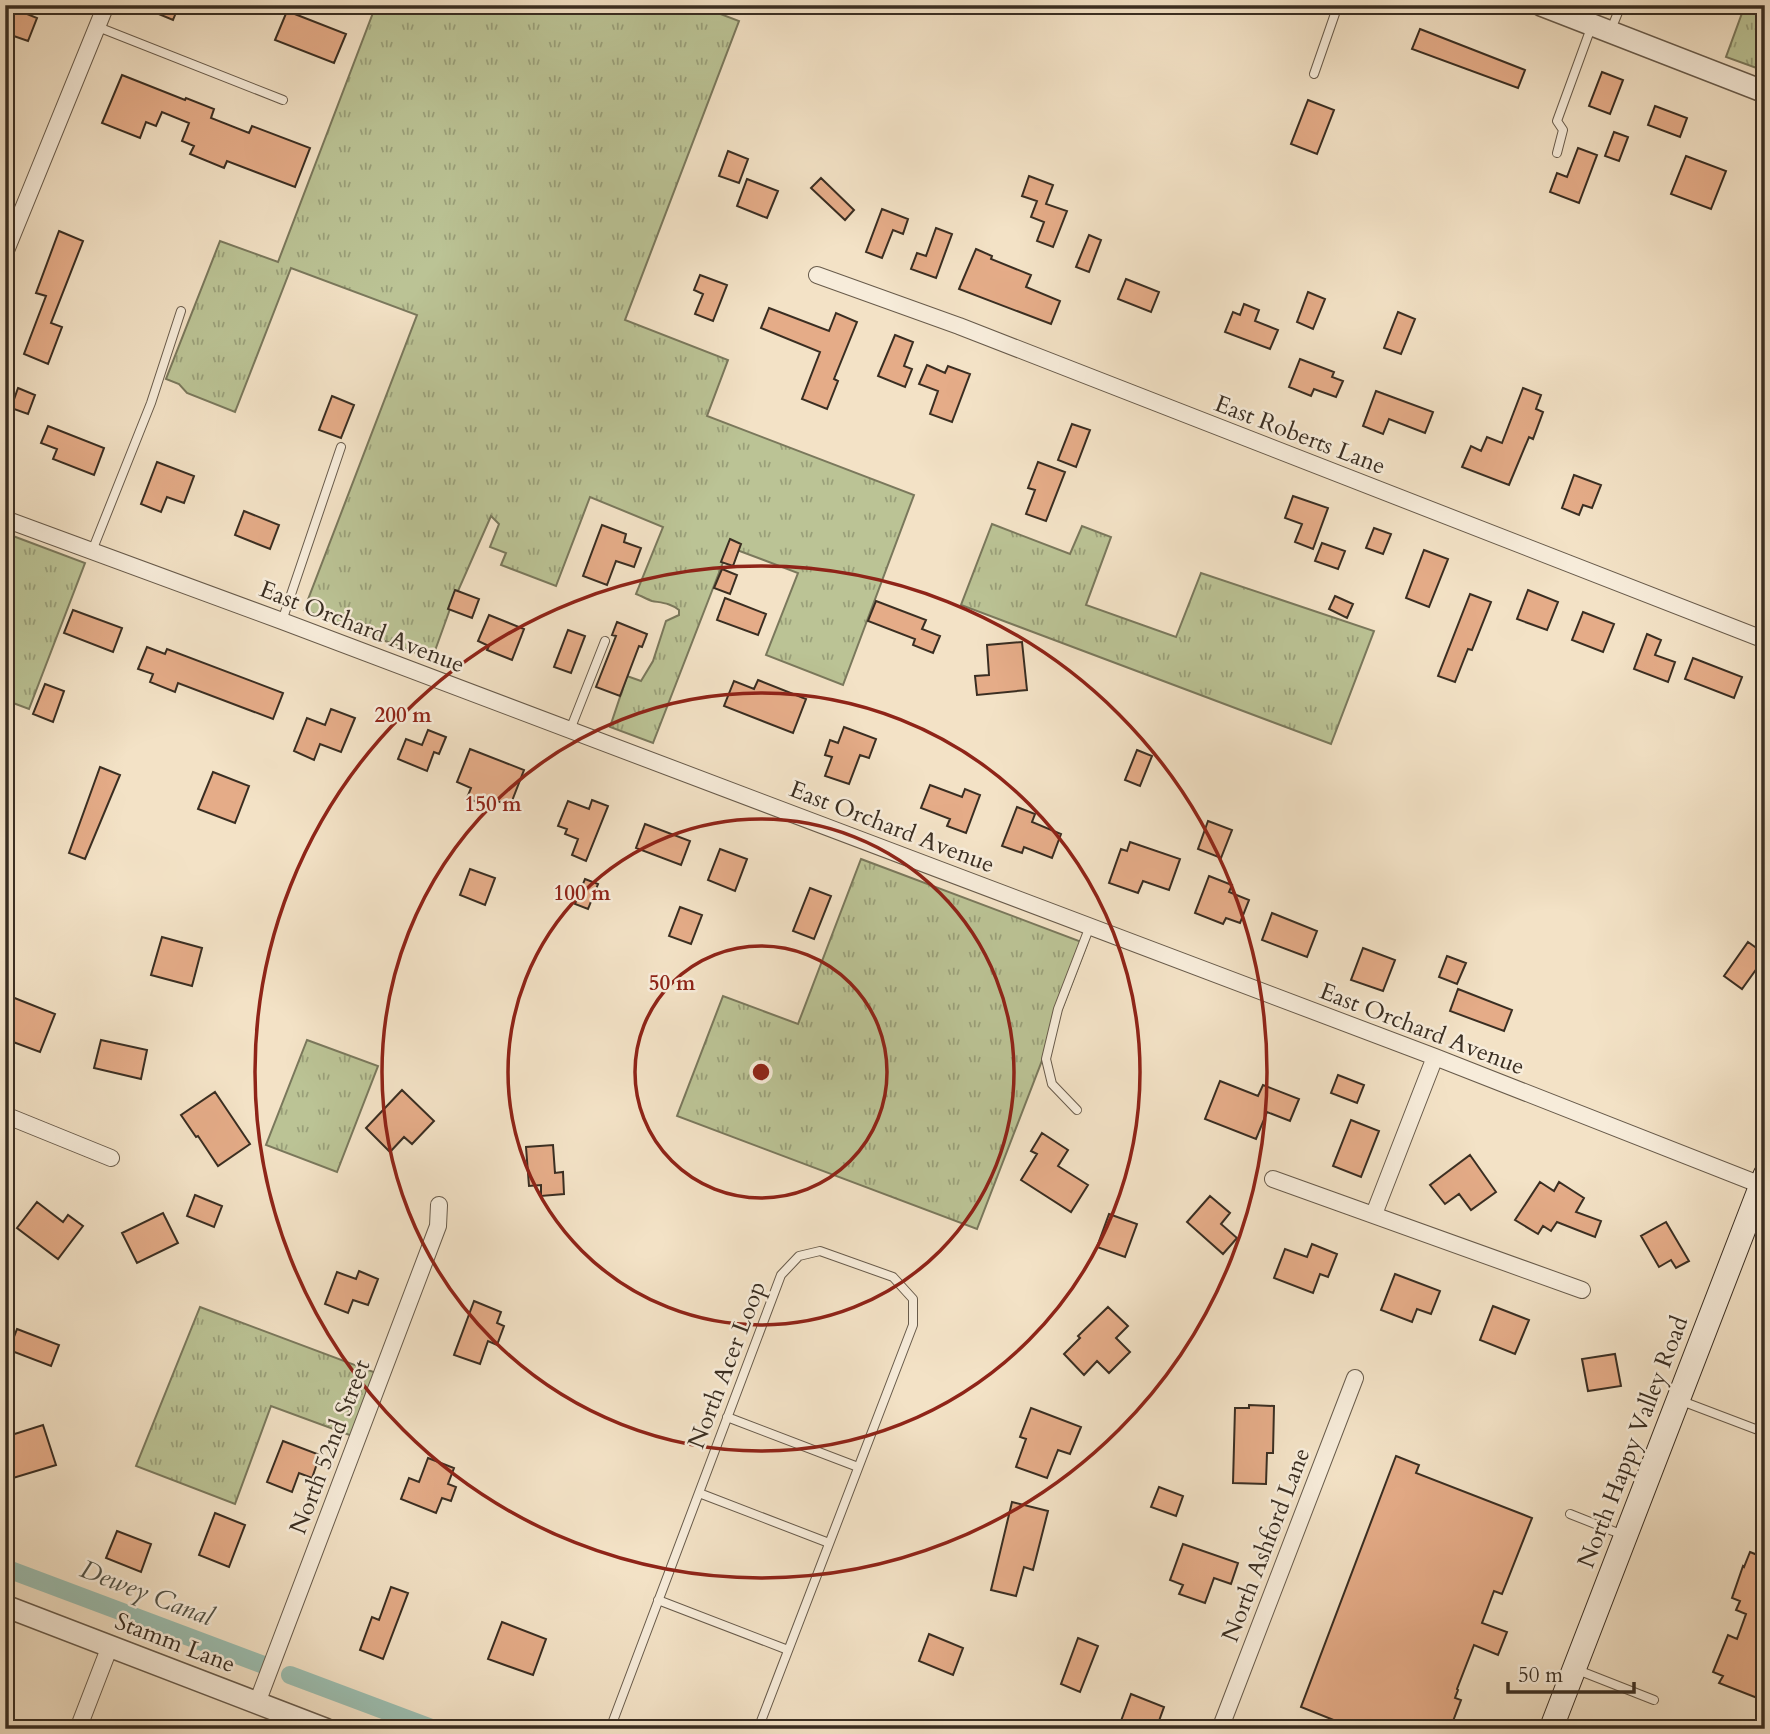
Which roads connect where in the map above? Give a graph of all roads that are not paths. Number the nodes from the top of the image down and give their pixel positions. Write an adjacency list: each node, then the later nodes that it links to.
1 (80, 5): 5 (lane)
2 (1338, 5): 7 (lane)
3 (1541, 5): 6 (street)
4 (1621, 5): 6 (lane)
5 (102, 15): 9 (lane); 11 (street)
6 (1601, 28): 8 (street); 10 (lane)
7 (1314, 74)
8 (1765, 92)
9 (283, 100)
10 (1557, 153)
11 (5, 253)
12 (817, 275): 18 (street, East Roberts Lane)
13 (181, 311): 16 (lane)
14 (341, 447): 17 (lane)
15 (5, 519): 16 (street, East Orchard Avenue)
16 (92, 551): 17 (street, East Orchard Avenue)
17 (282, 621): 20 (street, East Orchard Avenue)
18 (1765, 640)
19 (605, 641): 20 (lane)
20 (570, 730): 21 (street, East Orchard Avenue)
21 (1090, 926): 22 (street, East Orchard Avenue); 23 (lane)
22 (1435, 1057): 27 (street, East Orchard Avenue); 29 (street)
23 (1077, 1110)
24 (5, 1115): 25 (street)
25 (111, 1158)
26 (1273, 1179): 29 (street)
27 (1763, 1180): 32 (main road, North Happy Valley Road)
28 (439, 1205): 46 (street, North 52nd Street)
29 (1374, 1214): 30 (street)
30 (1582, 1290)
31 (1355, 1378): 51 (street, North Ashford Lane)
32 (1678, 1399): 34 (lane); 38 (main road, North Happy Valley Road)
33 (727, 1417): 35 (lane); 35 (lane, North Acer Loop); 36 (lane, North Acer Loop)
34 (1758, 1430)
35 (858, 1467): 39 (lane, North Acer Loop)
36 (699, 1493): 39 (lane); 40 (lane, North Acer Loop)
37 (1570, 1514): 38 (lane)
38 (1625, 1536): 44 (main road, North Happy Valley Road)
39 (829, 1543): 43 (lane, North Acer Loop)
40 (659, 1600): 43 (lane); 49 (lane, North Acer Loop)
41 (5, 1606): 42 (street, Stamm Lane)
42 (110, 1646): 46 (street, Stamm Lane); 47 (street)
43 (788, 1650): 50 (lane, North Acer Loop)
44 (1574, 1669): 45 (lane); 52 (main road, North Happy Valley Road)
45 (1654, 1700)
46 (257, 1703): 48 (street, Stamm Lane)
47 (78, 1729)
48 (325, 1729)
49 (610, 1729)
50 (758, 1729)
51 (1220, 1729)
52 (1551, 1729)

